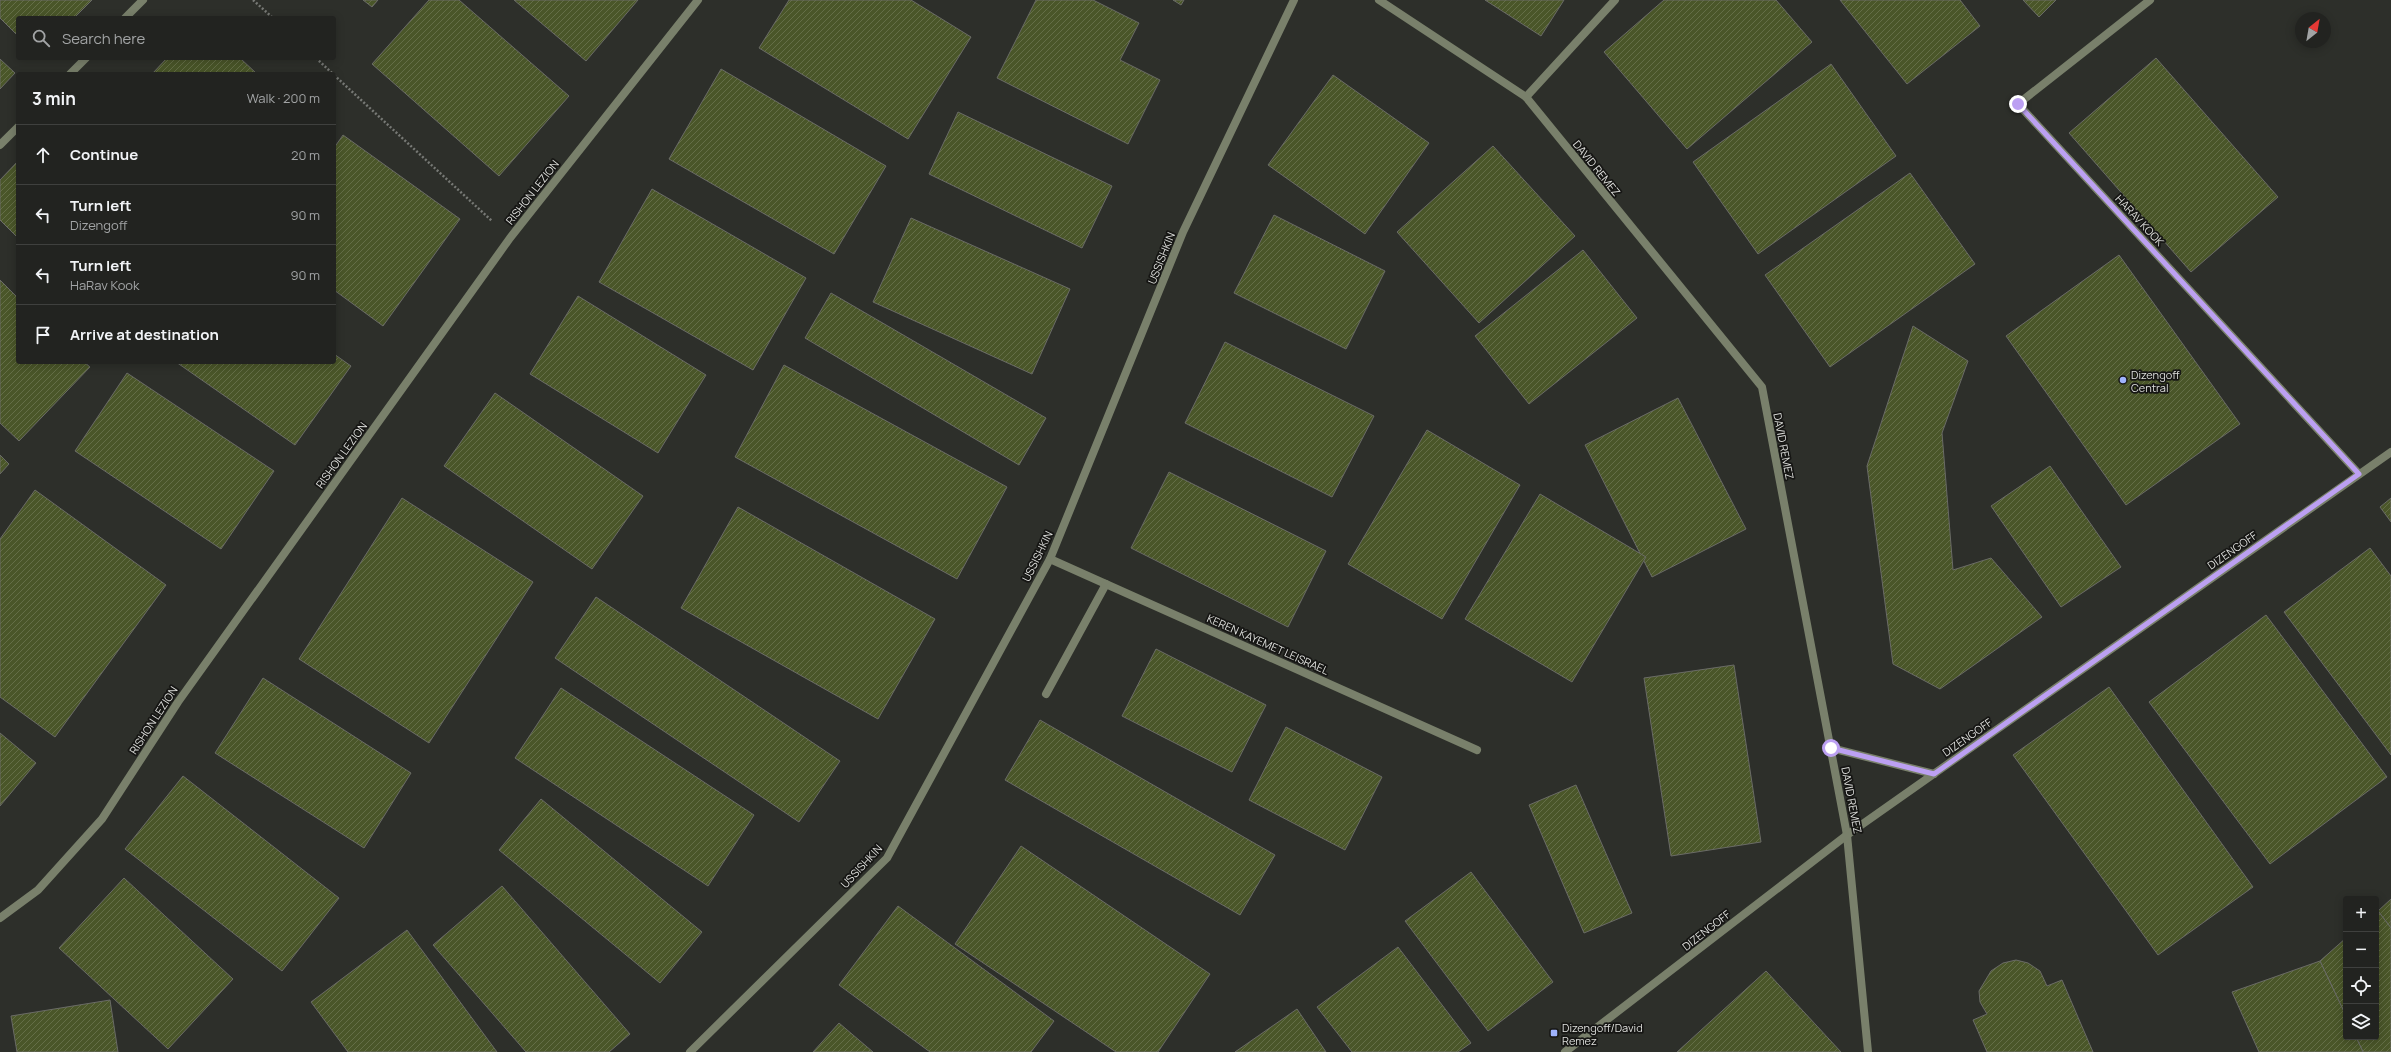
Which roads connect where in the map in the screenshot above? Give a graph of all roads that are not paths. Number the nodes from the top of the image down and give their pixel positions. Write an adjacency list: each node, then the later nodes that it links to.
1 (143, 0): 7 (street)
2 (698, 0): 22 (street, RISHON LEZION)
3 (1294, 0): 15 (street, USSISHKIN)
4 (1379, 0): 10 (street, DAVID REMEZ)
5 (1615, 0): 10 (street)
6 (2150, 0): 14 (street, HARAV KOOK)
7 (127, 16)
8 (84, 60): 9 (street)
9 (72, 72)
10 (1526, 97): 18 (street, DAVID REMEZ)
11 (16, 129): 12 (street)
12 (0, 145)
13 (2391, 452): 14 (street, DIZENGOFF)
14 (2359, 474): 20 (street, DIZENGOFF)
15 (1050, 559): 16 (street, KEREN KAYEMET LEISRAEL); 23 (street, USSISHKIN)
16 (1106, 584): 17 (street); 19 (street, KEREN KAYEMET LEISRAEL)
17 (1046, 694)
18 (1831, 748): 20 (street); 21 (street, DAVID REMEZ)
19 (1477, 750)
20 (1934, 774): 21 (street, DIZENGOFF)
21 (1847, 835): 24 (street, DIZENGOFF); 25 (street, DAVID REMEZ)
22 (0, 918)
23 (690, 1052)
24 (1565, 1052)
25 (1868, 1052)

